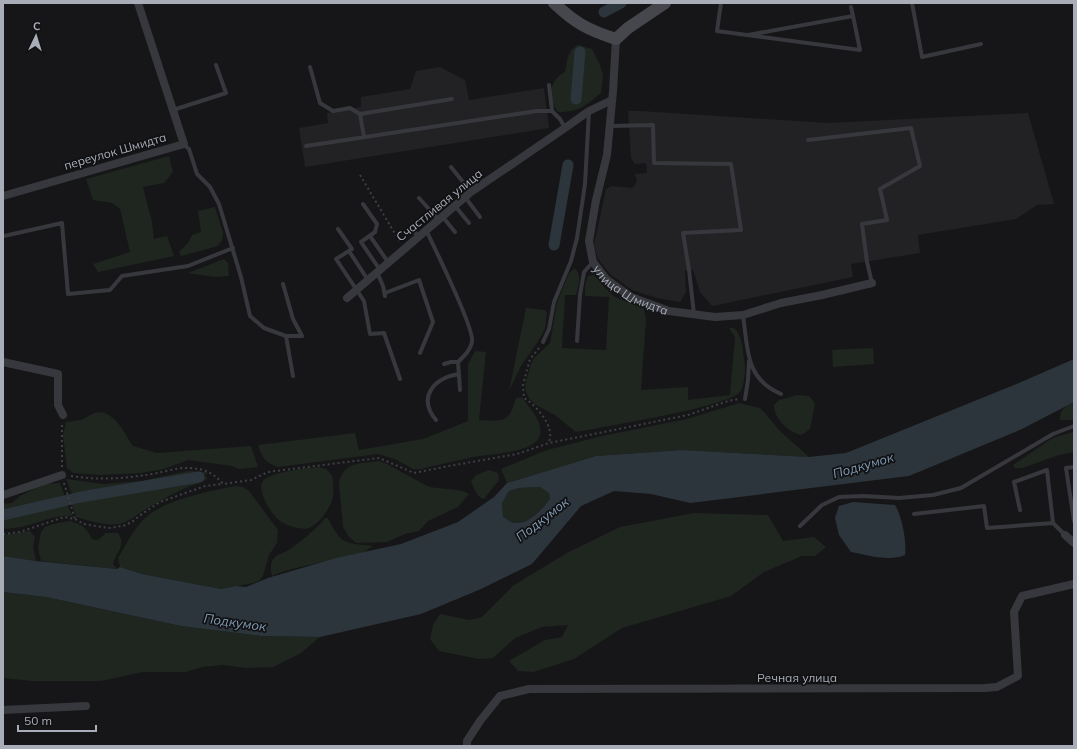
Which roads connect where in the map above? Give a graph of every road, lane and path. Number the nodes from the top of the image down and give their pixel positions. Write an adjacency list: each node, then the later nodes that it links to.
1 (138, 3): 16 (street, переулок Шмидта)
2 (554, 3): 9 (street)
3 (665, 3): 9 (street)
4 (721, 3): 8 (lane)
5 (912, 3): 10 (lane)
6 (851, 7): 7 (lane)
7 (853, 16): 8 (lane); 8 (lane)
8 (748, 35)
9 (616, 39): 15 (street, улица Шмидта)
10 (981, 44)
11 (216, 65): 16 (lane)
12 (310, 67): 19 (lane)
13 (549, 84): 18 (lane)
14 (452, 99): 19 (lane)
15 (612, 100): 17 (street, Счастливая улица); 20 (street, улица Шмидта)
16 (173, 110): 24 (street, переулок Шмидта)
17 (589, 110): 21 (street, Счастливая улица); 60 (lane)
18 (552, 111): 21 (lane); 22 (lane)
19 (360, 114): 22 (lane)
20 (610, 126): 49 (street, улица Шмидта); 56 (lane)
21 (565, 128): 28 (street, Счастливая улица)
22 (364, 137): 25 (lane)
23 (808, 140): 52 (lane)
24 (184, 144): 29 (street, переулок Шмидта); 43 (lane)
25 (306, 146)
26 (451, 167): 28 (lane)
27 (360, 175): 44 (path)
28 (468, 194): 32 (street, Счастливая улица); 33 (lane)
29 (3, 196)
30 (420, 198): 34 (lane)
31 (363, 204): 41 (lane)
32 (454, 205): 34 (street, Счастливая улица); 35 (lane)
33 (480, 217)
34 (440, 218): 38 (street, Счастливая улица); 39 (lane)
35 (469, 223)
36 (411, 227): 42 (lane)
37 (338, 229): 45 (lane)
38 (426, 229): 42 (street, Счастливая улица); 64 (lane)
39 (455, 232)
40 (4, 236): 43 (lane)
41 (370, 236): 48 (lane); 50 (lane)
42 (418, 236): 44 (street, Счастливая улица)
43 (233, 248): 58 (lane)
44 (404, 248): 48 (street, Счастливая улица)
45 (349, 251): 47 (lane); 51 (lane)
46 (332, 255): 47 (lane)
47 (336, 259): 54 (lane)
48 (388, 262): 50 (street, Счастливая улица)
49 (593, 262): 56 (street, улица Шмидта); 59 (lane)
50 (378, 271): 51 (street, Счастливая улица); 61 (lane)
51 (368, 280): 54 (street, Счастливая улица)
52 (872, 283): 57 (street, улица Шмидта)
53 (283, 284): 58 (lane)
54 (356, 290): 55 (street, Счастливая улица); 68 (lane)
55 (347, 298)
56 (694, 314): 57 (street, улица Шмидта)
57 (743, 315): 62 (lane)
58 (286, 336): 67 (lane)
59 (577, 341)
60 (543, 342): 75 (path)
61 (420, 353)
62 (749, 358): 70 (lane); 71 (lane)
63 (3, 362): 72 (street)
64 (458, 362): 65 (lane); 66 (lane)
65 (444, 364)
66 (459, 374): 69 (lane); 73 (lane)
67 (293, 376)
68 (400, 379)
69 (460, 390)
70 (781, 394)
71 (744, 398): 75 (path)
72 (62, 415): 77 (path)
73 (436, 420)
74 (1074, 426): 86 (lane)
75 (549, 443): 78 (path)
76 (1074, 467): 79 (lane)
77 (62, 475): 78 (path); 80 (street); 83 (path)
78 (223, 484): 83 (path)
79 (1072, 493): 84 (lane)
80 (3, 495)
81 (1020, 510): 85 (lane)
82 (914, 514): 85 (lane)
83 (75, 519): 87 (path)
84 (1074, 521)
85 (1053, 523): 88 (lane)
86 (800, 526)
87 (3, 534)
88 (1065, 535): 89 (street)
89 (1074, 543)
90 (1074, 584): 93 (street, Речная улица)
91 (86, 706): 92 (street)
92 (3, 710)
93 (467, 746)

